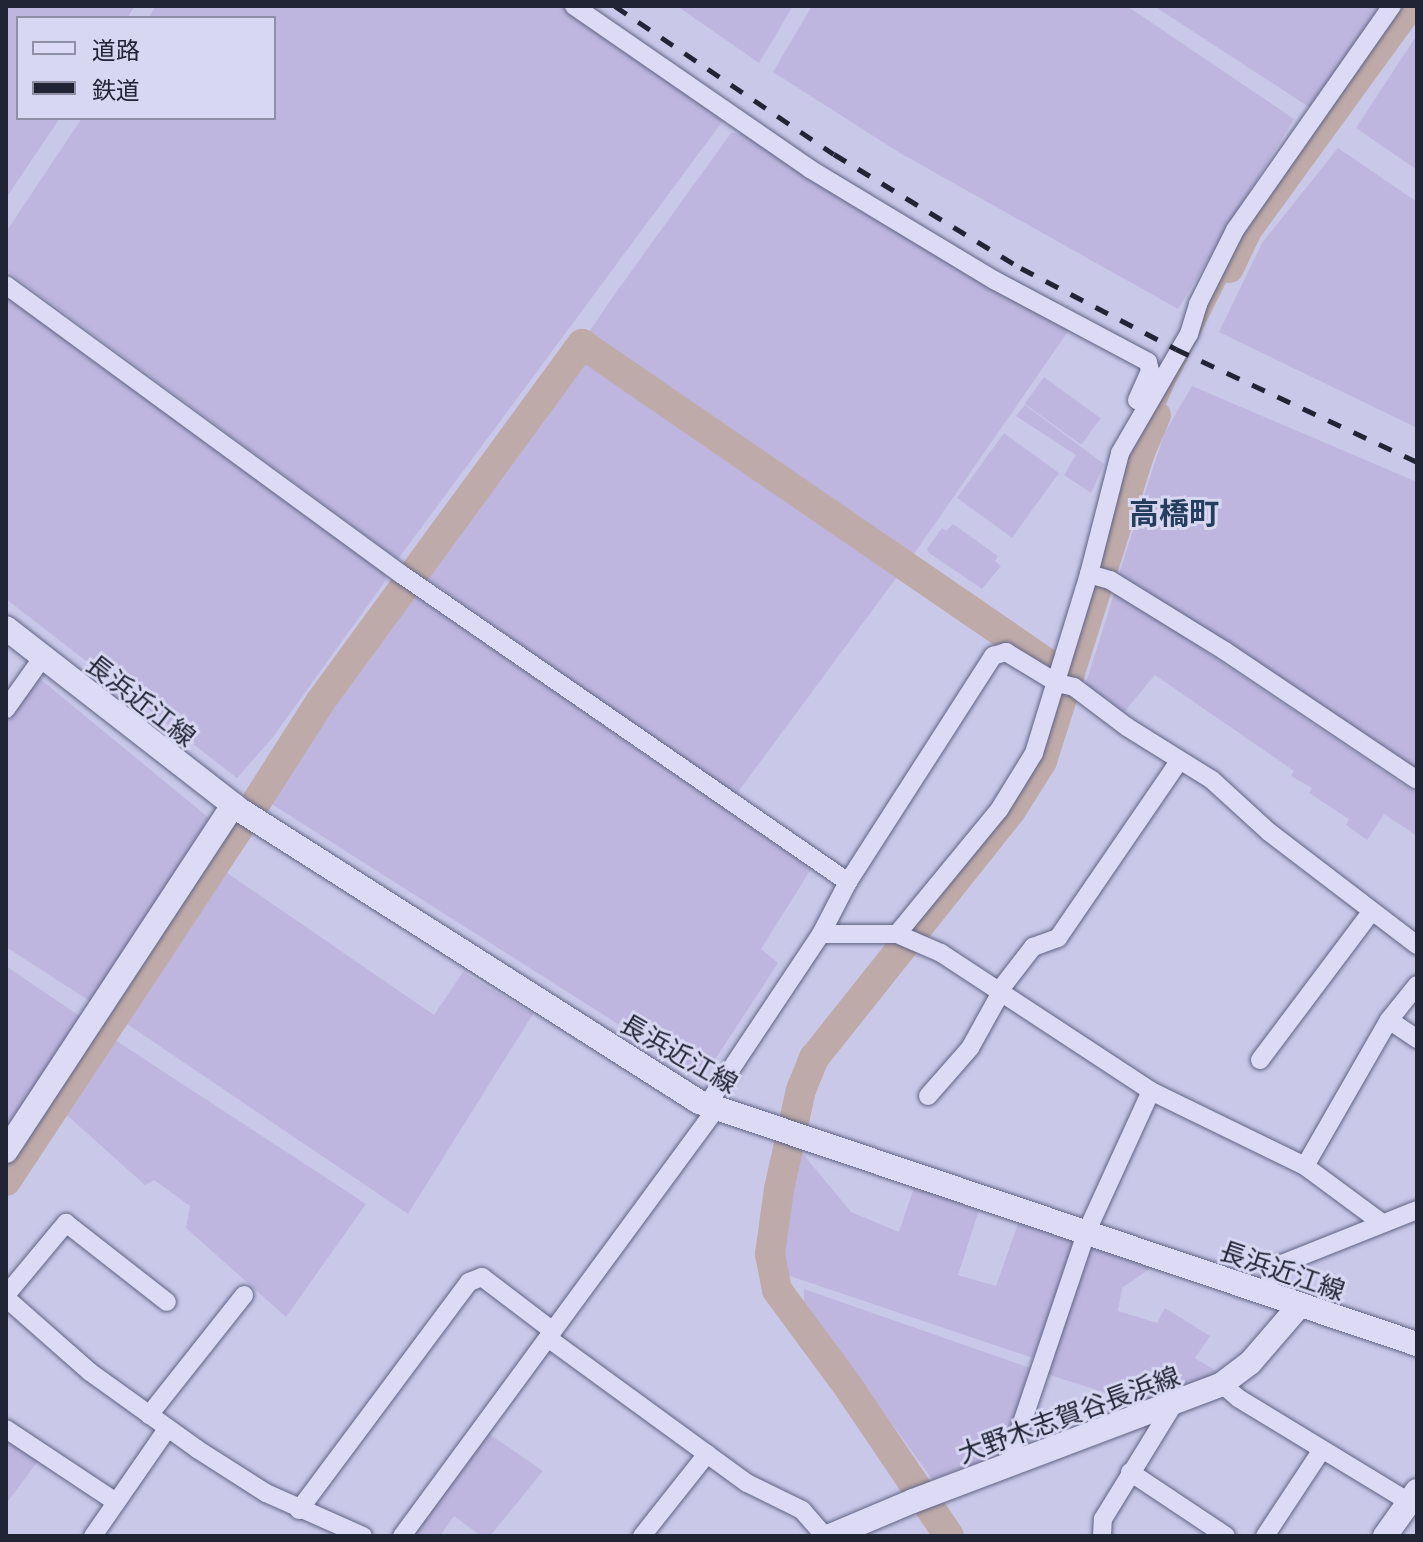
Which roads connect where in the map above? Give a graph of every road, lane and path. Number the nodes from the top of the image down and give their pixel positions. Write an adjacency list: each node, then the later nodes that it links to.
1 (574, 6): 4 (street)
2 (1392, 6): 4 (street)
3 (6, 285): 13 (street)
4 (1120, 453): 5 (street)
5 (1098, 577): 8 (street); 11 (street)
6 (6, 628): 7 (main road, 長浜近江線)
7 (43, 657): 9 (street); 12 (main road, 長浜近江線)
8 (1062, 678): 10 (street); 13 (street); 16 (street)
9 (6, 709)
10 (1179, 761): 14 (street); 19 (street)
11 (1417, 780)
12 (233, 805): 25 (main road, 長浜近江線); 26 (main road)
13 (848, 882): 15 (street)
14 (1371, 912): 17 (street); 22 (street)
15 (821, 934): 16 (street); 25 (street)
16 (904, 937): 19 (street)
17 (1417, 945)
18 (1417, 985): 20 (street)
19 (1000, 992): 23 (street); 24 (street)
20 (1389, 1020): 21 (street); 27 (street)
21 (1417, 1039)
22 (1260, 1060)
23 (1151, 1091): 27 (street); 30 (street)
24 (928, 1096)
25 (711, 1107): 30 (main road, 長浜近江線); 36 (street)
26 (6, 1151)
27 (1305, 1166): 29 (street)
28 (1417, 1210): 29 (street)
29 (1382, 1223): 31 (street)
30 (1086, 1233): 31 (main road, 長浜近江線); 45 (street)
31 (1264, 1292): 35 (main road, 長浜近江線)
32 (244, 1295): 40 (street)
33 (6, 1297): 34 (street); 40 (street)
34 (167, 1302)
35 (1300, 1305): 37 (main road, 長浜近江線); 38 (main road, 大野木志賀谷長浜線)
36 (550, 1335): 44 (street); 49 (street); 52 (street)
37 (1417, 1344)
38 (1222, 1384): 39 (main road, 大野木志賀谷長浜線); 43 (street)
39 (1173, 1405): 45 (main road, 大野木志賀谷長浜線); 46 (street)
40 (149, 1415): 42 (street)
41 (6, 1429): 48 (street)
42 (167, 1429): 48 (street); 49 (street)
43 (1321, 1451): 47 (street); 57 (street)
44 (707, 1454): 53 (street); 54 (street)
45 (1008, 1464): 54 (main road, 大野木志賀谷長浜線)
46 (1130, 1472): 55 (street); 56 (street)
47 (1413, 1496): 58 (main road)
48 (116, 1502): 50 (street)
49 (299, 1510): 51 (street)
50 (93, 1536)
51 (363, 1536)
52 (402, 1536)
53 (642, 1536)
54 (828, 1536)
55 (1102, 1536)
56 (1226, 1536)
57 (1265, 1536)
58 (1385, 1536)

